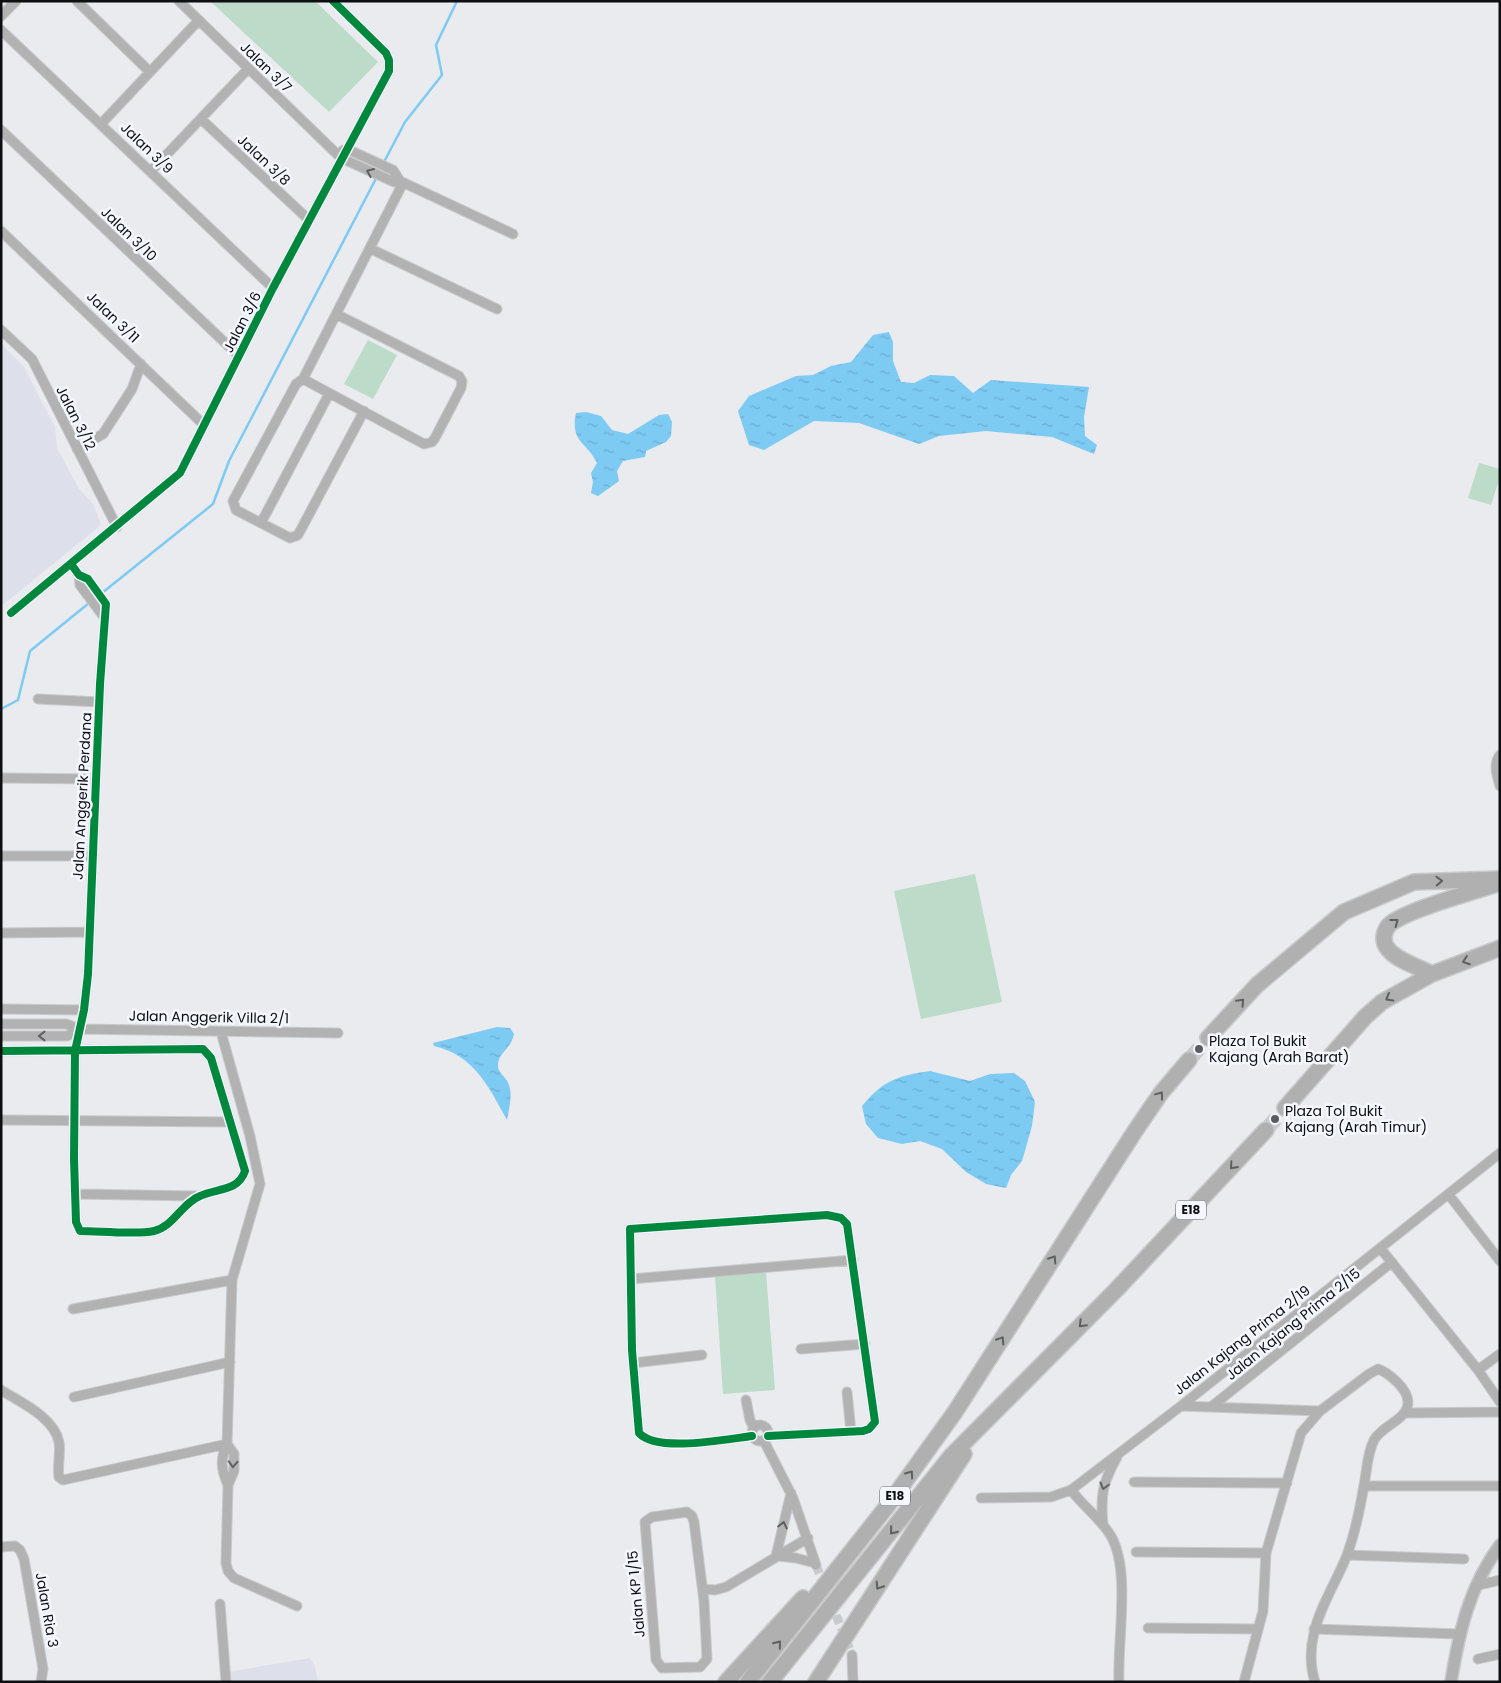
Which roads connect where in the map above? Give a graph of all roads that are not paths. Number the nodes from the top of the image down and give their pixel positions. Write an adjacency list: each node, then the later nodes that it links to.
1 (16, 1): 5 (street)
2 (77, 1): 9 (street)
3 (179, 1): 6 (street, Jalan 3/7)
4 (335, 2): 13 (street, Jalan 3/6)
5 (1, 16)
6 (199, 20): 8 (street, Jalan 3/7); 9 (street)
7 (1, 30): 11 (street, Jalan 3/9)
8 (248, 69): 10 (street); 14 (street, Jalan 3/7)
9 (150, 72): 11 (street)
10 (201, 119): 15 (street); 17 (street, Jalan 3/8)
11 (101, 124): 15 (street, Jalan 3/9)
12 (1, 130): 25 (street, Jalan 3/10)
13 (347, 149): 14 (street, Jalan 3/6); 16 (street)
14 (338, 155): 16 (street, Jalan 3/7, one-way to 14); 17 (street, Jalan 3/6)
15 (151, 171): 21 (street, Jalan 3/9)
16 (401, 182): 19 (street); 20 (street)
17 (309, 220): 21 (street, Jalan 3/6)
18 (1, 231): 26 (street, Jalan 3/11)
19 (513, 234)
20 (371, 249): 22 (street); 23 (street)
21 (273, 288): 25 (street, Jalan 3/6)
22 (497, 309)
23 (336, 314): 27 (street); 29 (street)
24 (1, 330): 31 (street, Jalan 3/12)
25 (239, 356): 30 (street, Jalan 3/6)
26 (142, 364): 30 (street, Jalan 3/11); 31 (street)
27 (303, 379): 28 (street); 32 (street)
28 (329, 394): 29 (street); 32 (street)
29 (364, 411): 32 (street)
30 (204, 425): 33 (street, Jalan 3/6)
31 (77, 450): 33 (street, Jalan 3/12)
32 (261, 523)
33 (117, 527): 34 (street, Jalan 3/6)
34 (70, 564): 35 (street, Jalan Anggerik Perdana); 36 (street, Jalan 3/6)
35 (84, 577): 37 (street, Jalan Anggerik Perdana); 37 (street)
36 (11, 613)
37 (104, 617): 39 (street, Jalan Anggerik Perdana)
38 (38, 699): 39 (street)
39 (99, 702): 42 (street, Jalan Anggerik Perdana)
40 (1500, 756): 43 (street)
41 (1, 778): 42 (street)
42 (95, 779): 45 (street, Jalan Anggerik Perdana)
43 (1500, 786)
44 (1, 856): 45 (street)
45 (92, 856): 48 (street, Jalan Anggerik Perdana)
46 (1500, 878): 59 (highway, one-way to 46)
47 (1500, 883): 51 (highway, one-way to 47)
48 (89, 932): 49 (street); 53 (street, Jalan Anggerik Perdana)
49 (1, 933)
50 (1500, 948): 51 (highway, one-way to 51)
51 (1432, 974): 63 (highway, one-way to 63)
52 (1, 1009): 53 (street)
53 (84, 1010): 55 (street, Jalan Anggerik Perdana)
54 (1, 1024): 55 (street, Jalan Anggerik Villa 2/1)
55 (80, 1028): 56 (street, Jalan Anggerik Villa 2/1); 58 (street, Jalan Anggerik Villa 2/1, one-way to 58); 61 (street, Jalan Anggerik Perdana)
56 (221, 1032): 57 (street, Jalan Anggerik Villa 2/1); 77 (street)
57 (338, 1033)
58 (1, 1036)
59 (1208, 1038)
60 (1, 1051): 61 (street)
61 (75, 1051): 65 (street, Jalan Anggerik Perdana); 66 (street)
62 (1189, 1060): 109 (highway, E18, one-way to 62)
63 (1284, 1108)
64 (1, 1120): 65 (street)
65 (74, 1120): 66 (street); 69 (street, Jalan Anggerik Perdana)
66 (230, 1122): 71 (street)
67 (1266, 1130): 96 (highway, E18, one-way to 96)
68 (1500, 1154): 70 (street, Jalan Kajang Prima 2/19)
69 (75, 1194): 71 (street); 71 (street, Jalan Anggerik Perdana)
70 (1449, 1195): 72 (street, Jalan Kajang Prima 2/19); 74 (street)
71 (198, 1196)
72 (1381, 1248): 75 (street); 91 (street, Jalan Kajang Prima 2/19)
73 (853, 1260): 76 (street); 76 (street); 79 (street)
74 (1500, 1261)
75 (1392, 1262): 85 (street); 92 (street, Jalan Kajang Prima 2/15)
76 (631, 1279): 84 (street)
77 (232, 1280): 78 (street); 83 (street)
78 (73, 1309)
79 (865, 1344): 80 (street); 98 (street)
80 (801, 1349)
81 (1500, 1354): 85 (street)
82 (702, 1355): 84 (street)
83 (230, 1362): 88 (street); 100 (street)
84 (633, 1363): 97 (street)
85 (1478, 1370): 90 (street)
86 (1, 1390): 100 (street)
87 (847, 1392): 98 (street)
88 (74, 1397)
89 (746, 1400): 97 (street)
90 (1500, 1402)
91 (1180, 1406): 92 (street); 101 (street, Jalan Kajang Prima 2/19)
92 (1211, 1407): 93 (street)
93 (1320, 1411): 95 (street); 103 (street)
94 (1500, 1412): 95 (street)
95 (1405, 1413): 104 (street)
96 (982, 1427): 135 (highway, E18, one-way to 135); 136 (highway, one-way to 136)
97 (753, 1432): 99 (street); 99 (street)
98 (851, 1432): 99 (street)
99 (766, 1438): 107 (street)
100 (227, 1444): 123 (street)
101 (1120, 1452): 106 (street, Jalan Kajang Prima 2/19); 110 (street, one-way to 110)
102 (1134, 1482): 103 (street)
103 (1287, 1483): 115 (street)
104 (1364, 1486): 105 (street); 116 (street)
105 (1500, 1486)
106 (1071, 1490): 108 (street, Jalan Kajang Prima 2/19); 110 (street)
107 (791, 1493): 111 (street); 117 (street, one-way to 107)
108 (981, 1498)
109 (888, 1506): 133 (highway); 134 (highway, E18, one-way to 109)
110 (1103, 1524): 138 (street)
111 (808, 1538): 117 (street); 117 (street)
112 (1500, 1546): 120 (street)
113 (1, 1547): 131 (street, Jalan Ria 3)
114 (1136, 1552): 115 (street)
115 (1266, 1554): 125 (street)
116 (1347, 1555): 118 (street); 126 (street)
117 (776, 1556): 121 (street)
118 (1464, 1559)
119 (1500, 1580): 120 (street)
120 (1475, 1586): 127 (street)
121 (703, 1590): 121 (street, Jalan KP 1/15)
122 (220, 1604): 132 (street)
123 (297, 1606)
124 (1148, 1628): 125 (street)
125 (1258, 1629): 139 (street)
126 (1314, 1630): 127 (street); 140 (street)
127 (1458, 1634): 141 (street)
128 (1500, 1654): 130 (street)
129 (852, 1655): 137 (street)
130 (1478, 1659)
131 (41, 1682)
132 (226, 1682)
133 (726, 1682)
134 (748, 1682)
135 (770, 1682)
136 (816, 1682)
137 (853, 1682)
138 (1119, 1682)
139 (1244, 1682)
140 (1315, 1682)
141 (1451, 1682)

